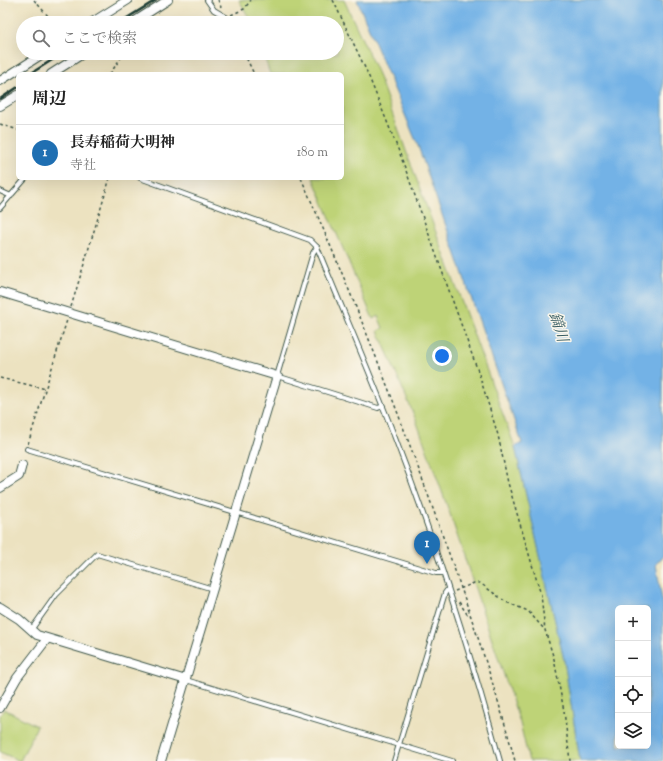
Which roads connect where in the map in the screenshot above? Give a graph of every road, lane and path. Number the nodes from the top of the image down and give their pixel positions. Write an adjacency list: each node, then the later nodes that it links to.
1 (34, 0): 7 (path)
2 (128, 0): 8 (street)
3 (168, 0): 9 (street)
4 (207, 0): 10 (lane)
5 (251, 0): 11 (path)
6 (333, 0): 12 (path)
7 (48, 16)
8 (102, 16)
9 (143, 16)
10 (224, 16)
11 (228, 16)
12 (341, 16)
13 (344, 23): 51 (path)
14 (33, 60): 21 (street)
15 (73, 60): 18 (street)
16 (119, 60): 19 (path)
17 (247, 60): 20 (path)
18 (54, 72)
19 (111, 72)
20 (253, 72)
21 (0, 81)
22 (16, 96): 23 (street)
23 (0, 106)
24 (0, 124): 25 (path)
25 (16, 129)
26 (24, 180): 31 (lane)
27 (109, 180): 35 (path)
28 (145, 180): 33 (lane)
29 (302, 180): 47 (path)
30 (0, 191): 31 (lane)
31 (11, 196): 32 (lane)
32 (0, 208)
33 (317, 247): 36 (lane); 39 (lane)
34 (0, 292): 35 (street)
35 (69, 313): 36 (street); 38 (path)
36 (277, 376): 39 (lane); 43 (street)
37 (0, 378): 38 (path)
38 (46, 389): 40 (path)
39 (383, 406): 44 (lane)
40 (27, 449): 43 (lane)
41 (22, 465): 42 (street)
42 (0, 488)
43 (237, 511): 44 (lane); 45 (street)
44 (443, 573): 46 (lane)
45 (213, 589): 50 (lane); 53 (street)
46 (448, 589): 55 (lane); 59 (lane)
47 (462, 589): 48 (path); 51 (path); 60 (path)
48 (453, 592)
49 (0, 607): 50 (street)
50 (31, 630): 52 (street)
51 (545, 630): 61 (path)
52 (47, 639): 53 (street); 54 (street)
53 (186, 680): 55 (lane); 56 (street)
54 (0, 708)
55 (399, 745): 57 (lane); 58 (lane)
56 (161, 761)
57 (394, 761)
58 (452, 761)
59 (500, 761)
60 (515, 761)
61 (570, 761)

